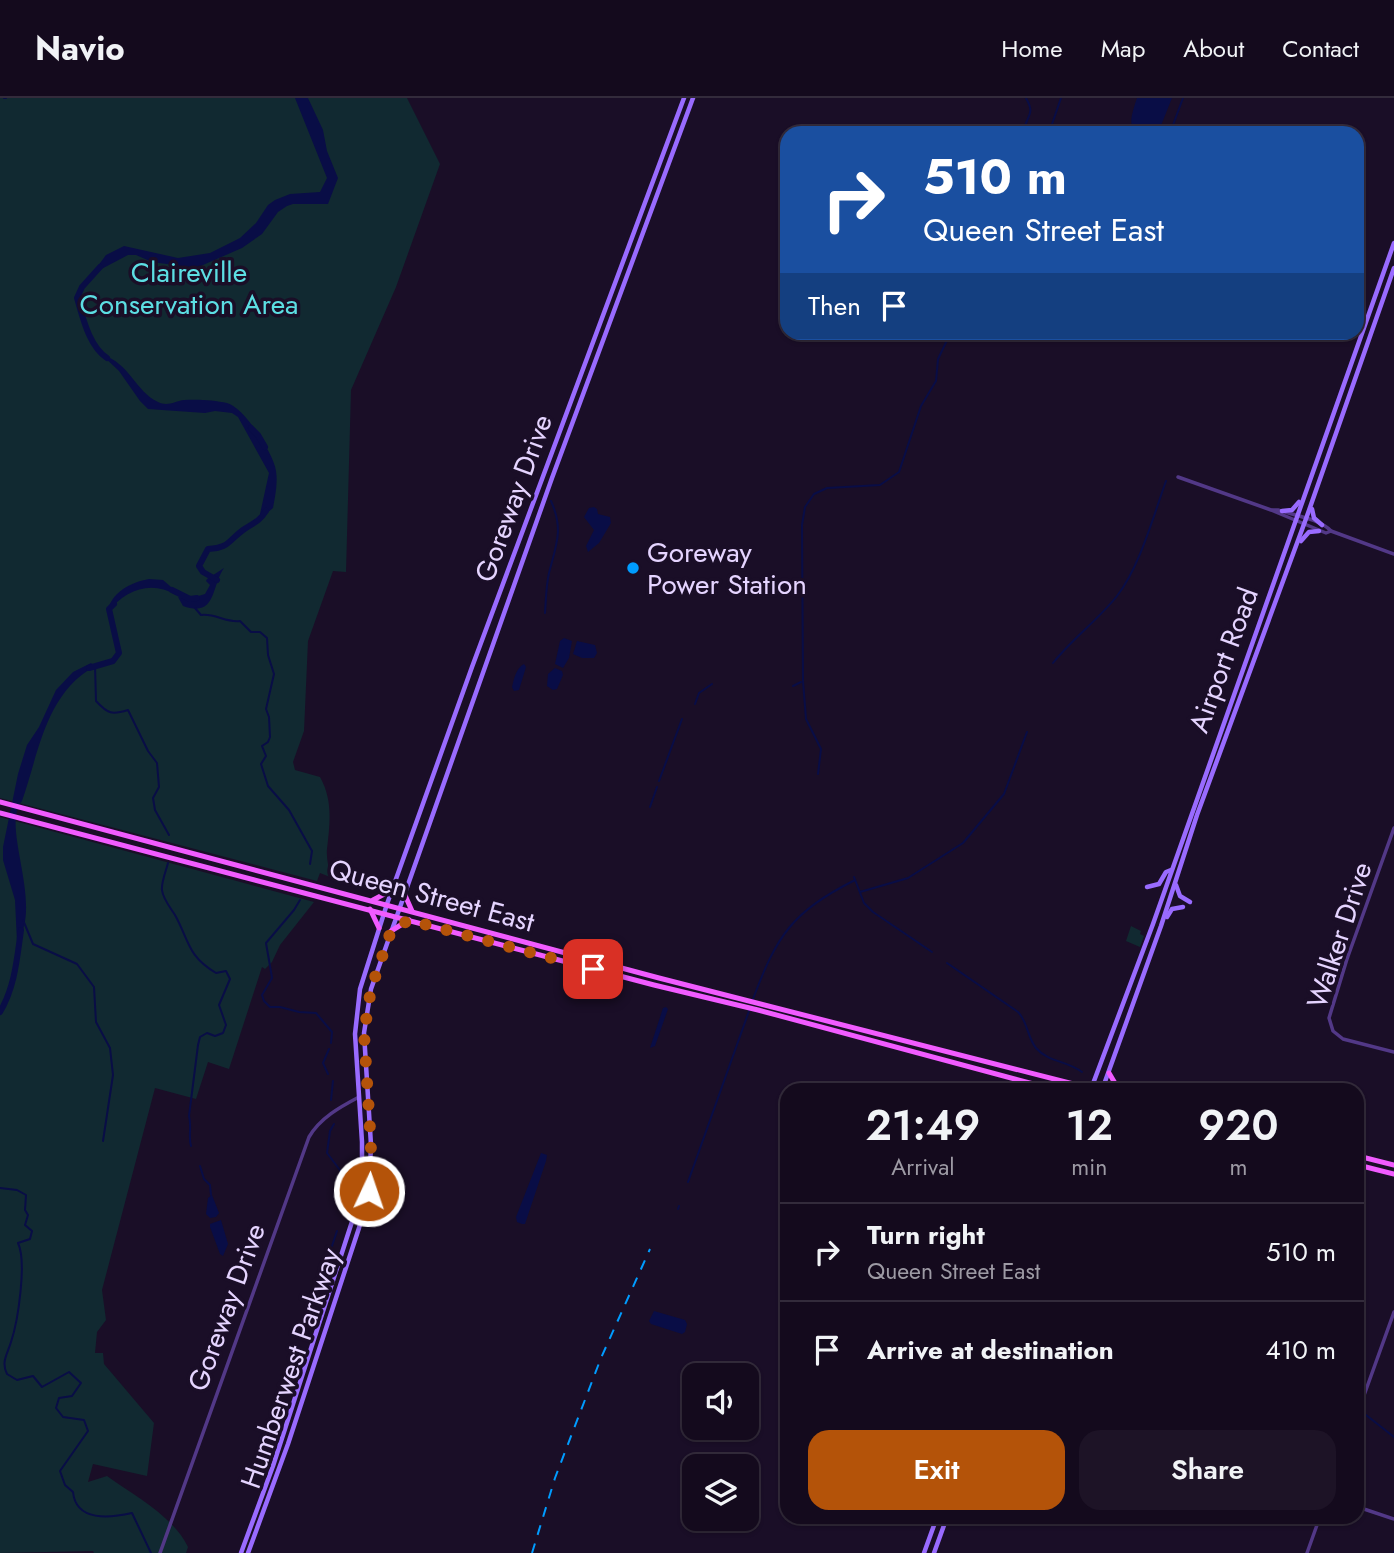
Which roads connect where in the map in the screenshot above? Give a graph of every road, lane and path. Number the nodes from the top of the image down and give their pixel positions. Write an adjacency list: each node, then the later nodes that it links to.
1 (684, 98): 25 (main road, Goreway Drive)
2 (693, 98): 26 (main road, Goreway Drive)
3 (1394, 243): 5 (main road, Airport Road)
4 (1394, 268): 9 (main road, Airport Road)
5 (1364, 327)
6 (1359, 340): 8 (main road, Airport Road)
7 (1178, 477): 10 (street)
8 (1306, 489): 11 (main road); 12 (main road, Airport Road)
9 (1314, 496): 13 (main road, Airport Road); 14 (main road)
10 (1271, 510): 11 (street); 12 (street)
11 (1282, 511): 12 (street)
12 (1296, 518): 13 (street); 22 (main road, Airport Road)
13 (1305, 522): 14 (street); 15 (street); 17 (main road, Airport Road)
14 (1322, 525): 16 (street)
15 (1319, 531): 16 (street); 17 (main road)
16 (1331, 531): 18 (street)
17 (1295, 549): 23 (main road, Airport Road)
18 (1394, 554)
19 (0, 802): 27 (main road, Queen Street East)
20 (0, 813): 32 (main road, Queen Street East)
21 (1394, 828): 42 (street, Walker Drive)
22 (1172, 869): 24 (main road); 48 (main road, Airport Road)
23 (1178, 876): 28 (main road); 37 (main road, Airport Road)
24 (1147, 887)
25 (392, 890): 27 (main road); 29 (main road, Goreway Drive)
26 (404, 893): 31 (main road, Goreway Drive); 33 (main road)
27 (373, 900): 29 (main road, Queen Street East)
28 (1190, 902)
29 (387, 904): 31 (main road, Queen Street East); 34 (main road, Goreway Drive)
30 (1183, 906): 37 (main road)
31 (399, 907): 33 (main road, Queen Street East); 35 (main road, Humberwest Parkway)
32 (370, 909): 34 (main road, Queen Street East); 38 (main road)
33 (412, 911): 40 (main road, Queen Street East)
34 (384, 913): 35 (main road, Queen Street East); 38 (main road, Humberwest Parkway)
35 (396, 916): 36 (main road, Queen Street East); 39 (main road, Humberwest Parkway)
36 (409, 920): 39 (main road); 40 (main road, Queen Street East)
37 (1161, 926): 45 (main road, Airport Road)
38 (379, 928): 51 (main road, Humberwest Parkway)
39 (391, 931): 65 (main road, Humberwest Parkway)
40 (728, 999): 41 (main road, Queen Street East)
41 (759, 1007): 43 (main road, Queen Street East); 44 (main road, Queen Street East)
42 (1394, 1052)
43 (977, 1060): 44 (main road); 47 (main road, Queen Street East)
44 (957, 1064): 46 (main road, Queen Street East)
45 (1109, 1073): 49 (main road, Airport Road); 50 (main road)
46 (1029, 1083)
47 (1068, 1083)
48 (1098, 1083)
49 (1101, 1083)
50 (1115, 1083)
51 (359, 1097): 63 (street, Goreway Drive); 64 (main road, Humberwest Parkway)
52 (1364, 1158): 53 (main road)
53 (1394, 1165)
54 (1364, 1166): 55 (main road)
55 (1394, 1174)
56 (1394, 1312): 57 (street)
57 (1364, 1395)
58 (1364, 1509): 59 (street)
59 (1394, 1519)
60 (935, 1524): 66 (main road)
61 (944, 1524): 67 (main road)
62 (1317, 1525): 68 (street)
63 (160, 1553)
64 (241, 1553)
65 (248, 1553)
66 (925, 1553)
67 (934, 1553)
68 (1307, 1553)

